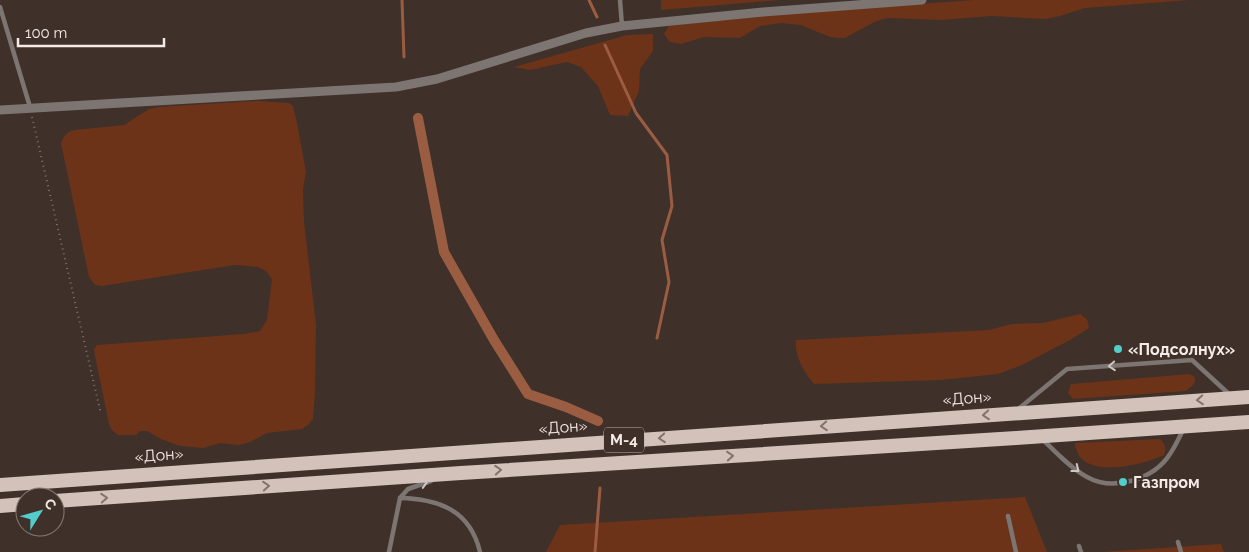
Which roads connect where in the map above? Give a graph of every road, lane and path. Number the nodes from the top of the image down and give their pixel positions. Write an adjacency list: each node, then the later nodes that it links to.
1 (620, 0): 4 (lane)
2 (922, 0): 4 (street)
3 (0, 7): 5 (lane)
4 (622, 26): 5 (street)
5 (30, 107): 6 (street); 10 (path)
6 (0, 110)
7 (1249, 397): 8 (highway, «Дон» / М-4)
8 (1233, 398): 9 (highway, «Дон» / М-4, one-way to 9); 9 (lane, one-way to 9)
9 (1014, 413): 15 (highway, «Дон» / М-4, one-way to 15)
10 (101, 414)
11 (1249, 422): 12 (highway, М-4)
12 (1185, 426): 13 (highway, М-4); 13 (lane, one-way to 12)
13 (1040, 436): 14 (highway, М-4, one-way to 13)
14 (461, 473): 16 (lane, one-way to 14); 17 (highway, М-4, one-way to 14)
15 (0, 485)
16 (400, 498): 23 (lane); 24 (lane)
17 (65, 500)
18 (15, 505): 19 (highway)
19 (0, 506)
20 (1008, 516): 25 (lane)
21 (1178, 542): 27 (lane)
22 (1079, 546): 26 (lane)
23 (389, 552)
24 (480, 552)
25 (1016, 552)
26 (1081, 552)
27 (1181, 552)

